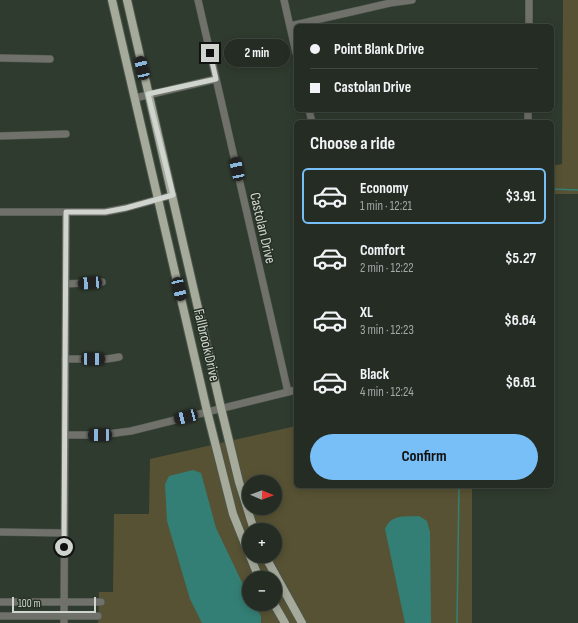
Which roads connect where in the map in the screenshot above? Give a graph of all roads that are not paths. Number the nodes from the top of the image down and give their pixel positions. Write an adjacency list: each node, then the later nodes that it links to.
1 (112, 0): 16 (main road, Fallbrook Drive)
2 (127, 0): 15 (main road, Fallbrook Drive)
3 (198, 0): 14 (street, Castolan Drive)
4 (284, 0): 10 (street)
5 (412, 0): 7 (street)
6 (529, 0): 8 (street)
7 (299, 24)
8 (528, 24)
9 (294, 25): 10 (street)
10 (290, 26): 11 (street)
11 (294, 44)
12 (0, 58): 13 (street)
13 (50, 58)
14 (216, 79): 15 (street); 30 (street, Castolan Drive)
15 (148, 94): 16 (street); 19 (main road, Fallbrook Drive)
16 (135, 98): 20 (main road, Fallbrook Drive)
17 (66, 134): 18 (street)
18 (0, 136)
19 (173, 195): 20 (street); 25 (main road, Fallbrook Drive)
20 (159, 199): 22 (street); 26 (main road, Fallbrook Drive)
21 (0, 212): 22 (street)
22 (66, 212): 24 (street)
23 (102, 282): 24 (street)
24 (66, 284): 28 (street)
25 (200, 315): 26 (main road); 31 (main road, Fallbrook Drive)
26 (186, 319): 32 (main road, Fallbrook Drive)
27 (119, 357): 28 (street)
28 (65, 359): 33 (street)
29 (294, 390): 30 (street)
30 (288, 392): 31 (street)
31 (221, 408): 32 (street); 34 (main road, Fallbrook Drive)
32 (207, 411): 33 (street); 36 (main road, Fallbrook Drive)
33 (65, 435): 37 (street)
34 (252, 523)
35 (0, 532): 37 (street)
36 (242, 532)
37 (64, 533): 40 (street)
38 (269, 563): 47 (main road)
39 (0, 602): 40 (street)
40 (64, 602): 41 (street); 45 (street)
41 (100, 602)
42 (278, 611): 46 (main road)
43 (0, 616): 45 (street)
44 (98, 616): 45 (street)
45 (64, 620)
46 (284, 623)
47 (302, 623)

